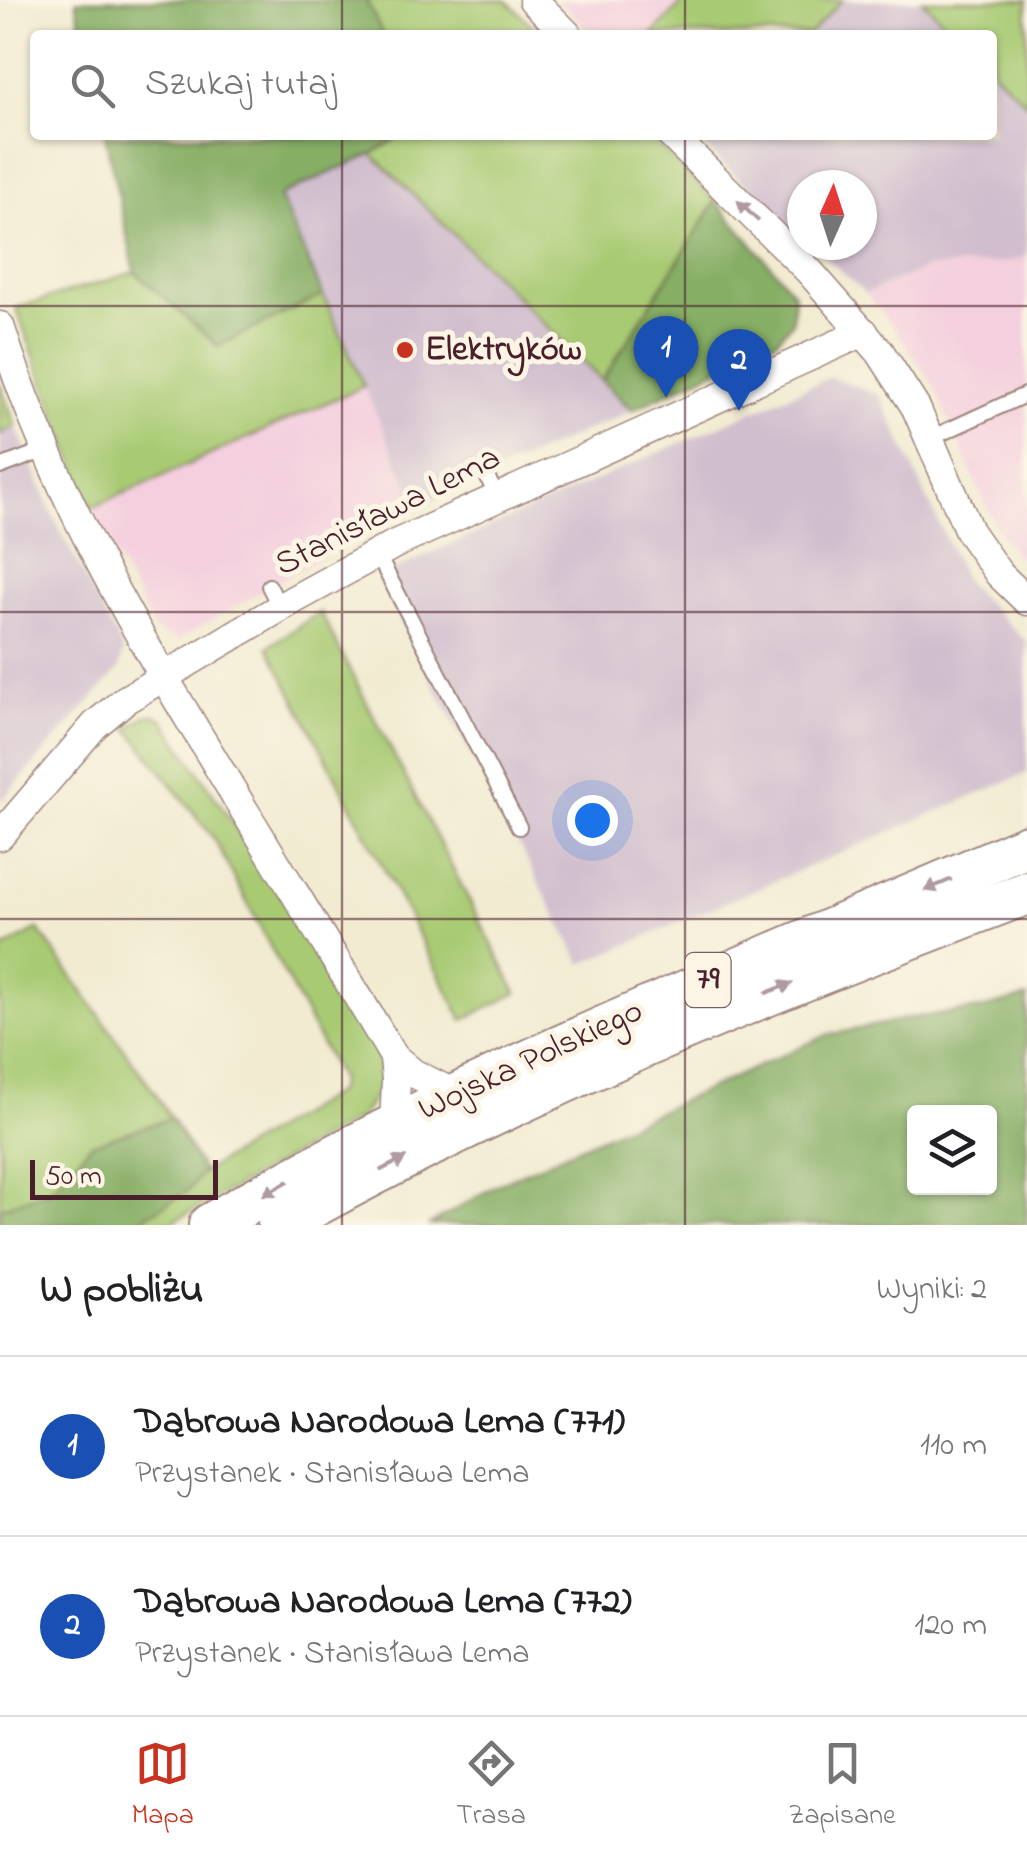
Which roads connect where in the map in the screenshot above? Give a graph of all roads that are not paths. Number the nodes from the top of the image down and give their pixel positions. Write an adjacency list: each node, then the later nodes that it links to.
1 (533, 0): 2 (street)
2 (563, 30)
3 (675, 140): 5 (street, one-way to 3)
4 (0, 326): 8 (street)
5 (864, 332): 7 (street); 10 (street, Stanisława Lema)
6 (1027, 394): 7 (lane)
7 (930, 438): 11 (street)
8 (46, 450): 9 (lane); 12 (street)
9 (0, 467)
10 (377, 554): 12 (street, Stanisława Lema); 13 (lane)
11 (1027, 601)
12 (162, 677): 14 (street, Stanisława Lema); 17 (street)
13 (519, 827)
14 (0, 836)
15 (1027, 846): 18 (main road, Wojska Polskiego / 79, one-way to 18)
16 (1027, 893): 21 (main road, Wojska Polskiego / 79, one-way to 16)
17 (394, 1057): 18 (street); 19 (street)
18 (456, 1094): 19 (main road, Wojska Polskiego / 79)
19 (394, 1126): 20 (main road, Wojska Polskiego / 79, one-way to 20)
20 (210, 1225)
21 (279, 1225)

